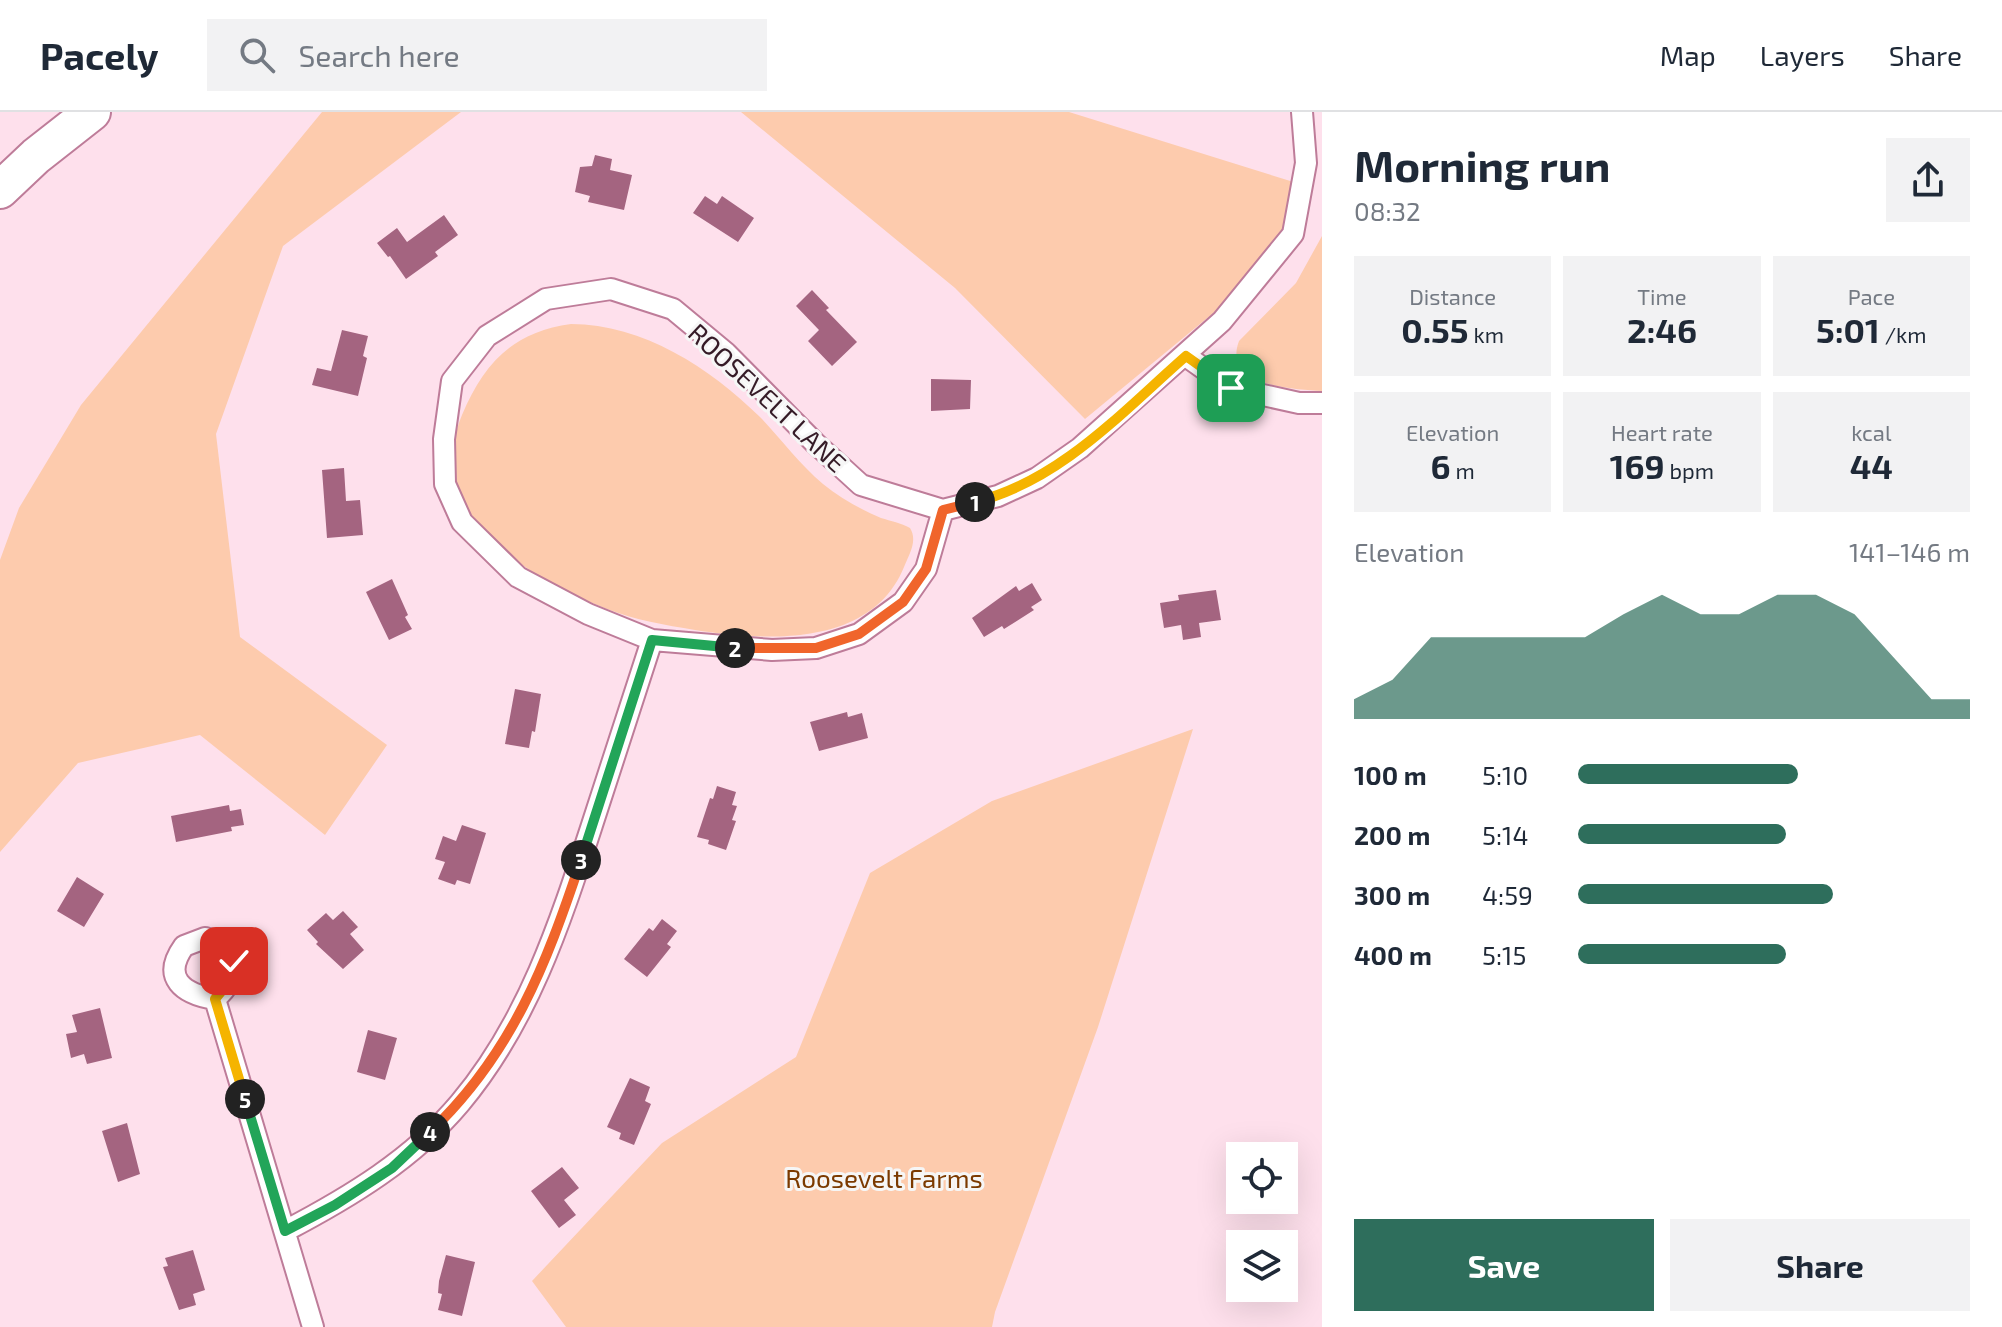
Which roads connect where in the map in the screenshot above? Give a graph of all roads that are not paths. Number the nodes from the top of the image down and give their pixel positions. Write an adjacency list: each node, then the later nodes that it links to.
1 (92, 112): 3 (highway)
2 (1302, 112): 4 (street)
3 (0, 190)
4 (1186, 356): 5 (street); 6 (street)
5 (1322, 403)
6 (943, 510): 7 (street, ROOSEVELT LANE); 7 (street, ROOSEVELT LANE)
7 (652, 640): 9 (street)
8 (215, 999): 9 (street)
9 (285, 1231): 10 (street)
10 (313, 1327)

